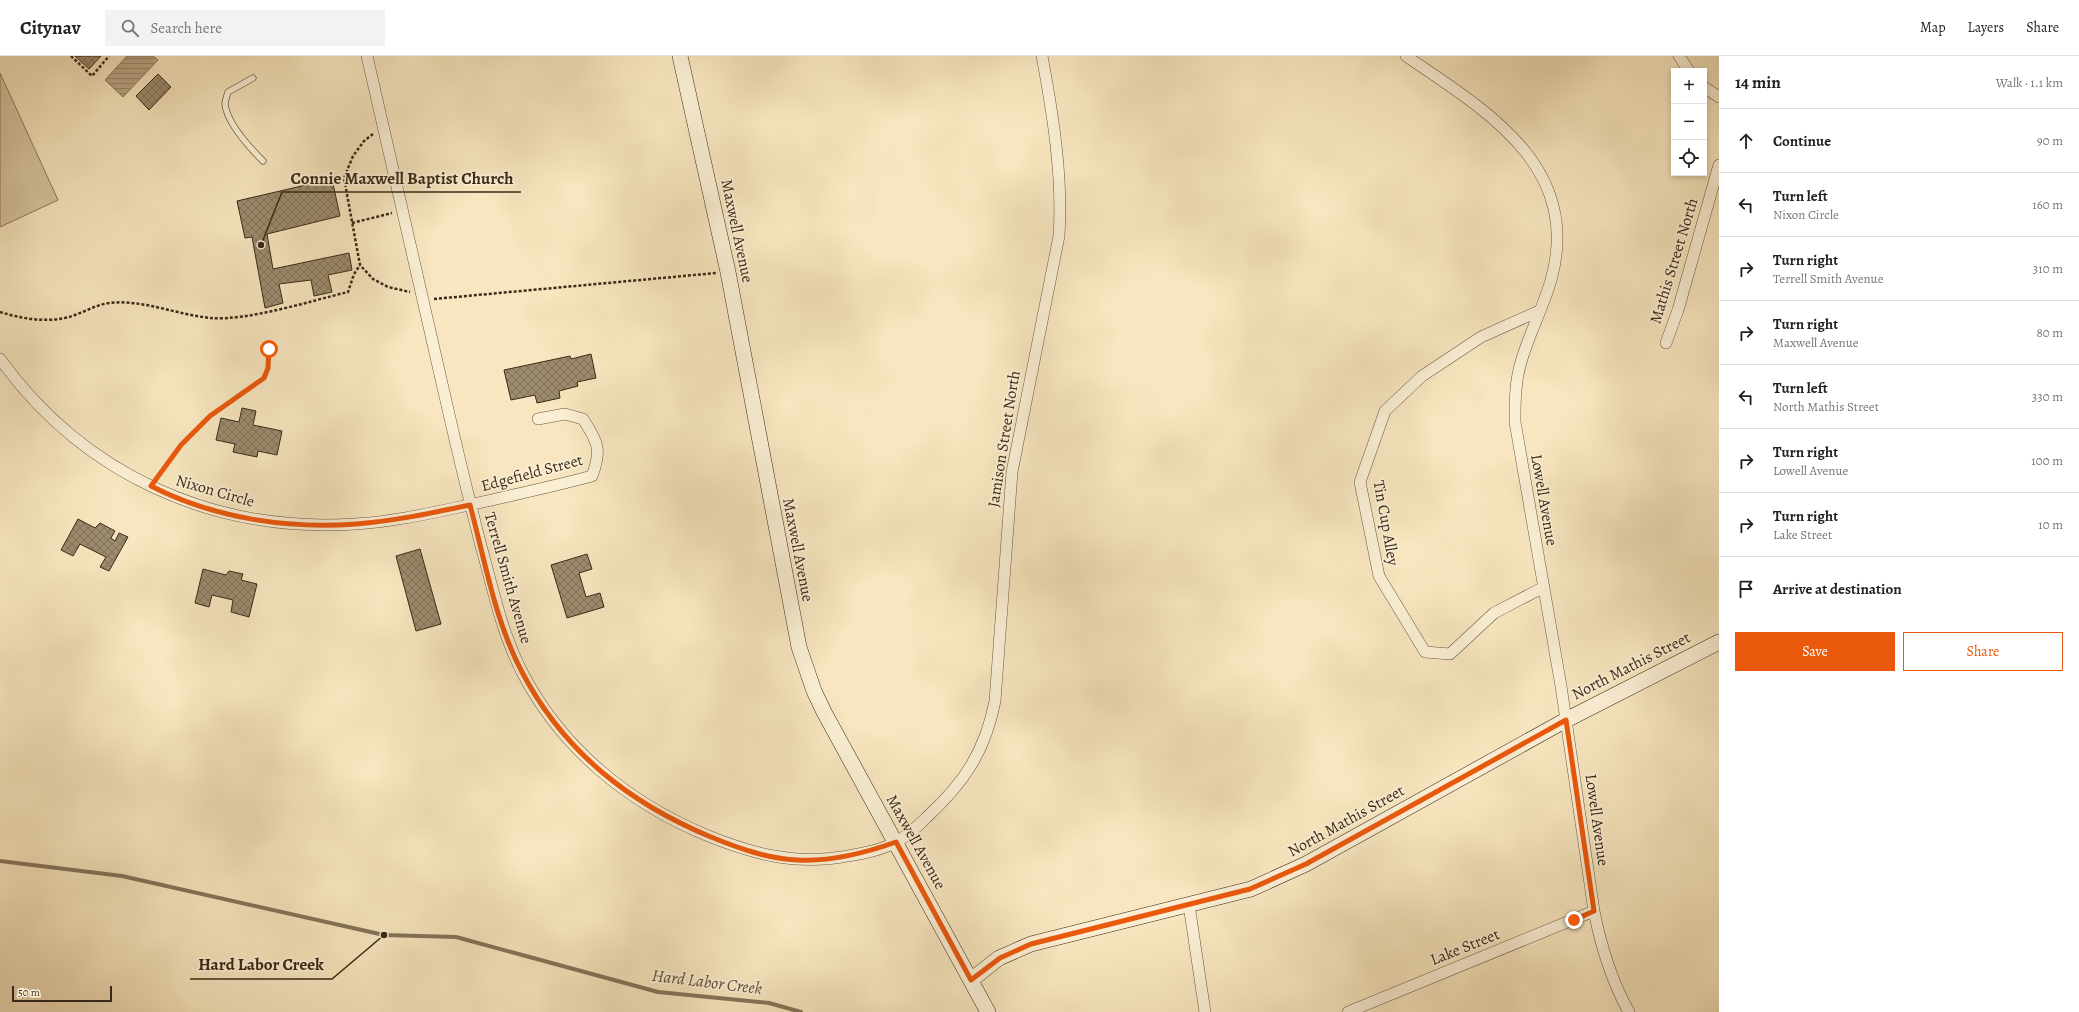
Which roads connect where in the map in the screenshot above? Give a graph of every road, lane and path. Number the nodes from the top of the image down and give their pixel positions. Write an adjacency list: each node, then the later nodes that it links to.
1 (71, 56): 2 (path)
2 (109, 56)
3 (367, 56): 12 (street, Terrell Smith Avenue)
4 (680, 56): 18 (main road, Maxwell Avenue)
5 (1042, 56): 31 (street, Jamison Street North)
6 (1406, 56): 20 (street, Lowell Avenue)
7 (1679, 56): 8 (street)
8 (1687, 68)
9 (253, 78): 13 (lane)
10 (1707, 88): 11 (street)
11 (1719, 97)
12 (383, 126): 15 (street, Terrell Smith Avenue); 16 (path)
13 (263, 161)
14 (1719, 165): 22 (street, Mathis Street North)
15 (403, 210): 16 (path); 19 (street, Terrell Smith Avenue)
16 (352, 223): 17 (path)
17 (360, 265): 19 (path); 21 (path)
18 (728, 272): 19 (path); 31 (main road, Maxwell Avenue)
19 (423, 297): 27 (street, Terrell Smith Avenue)
20 (1540, 311): 28 (street, Lowell Avenue); 28 (street, Tin Cup Alley)
21 (0, 312)
22 (1666, 343)
23 (269, 349): 26 (path)
24 (0, 359): 26 (street, Nixon Circle)
25 (538, 419): 27 (street, Edgefield Street)
26 (151, 486): 27 (street, Nixon Circle)
27 (470, 505): 31 (street, Terrell Smith Avenue)
28 (1544, 587): 30 (street, Lowell Avenue)
29 (1719, 642): 30 (main road, North Mathis Street)
30 (1566, 720): 32 (main road, North Mathis Street); 33 (street, Lowell Avenue)
31 (896, 842): 34 (main road, Maxwell Avenue)
32 (1189, 905): 34 (main road, North Mathis Street); 36 (street)
33 (1594, 911): 37 (street, Lake Street); 38 (street, Lowell Avenue)
34 (971, 980): 35 (main road, Maxwell Avenue)
35 (988, 1012)
36 (1204, 1012)
37 (1348, 1012)
38 (1629, 1012)

